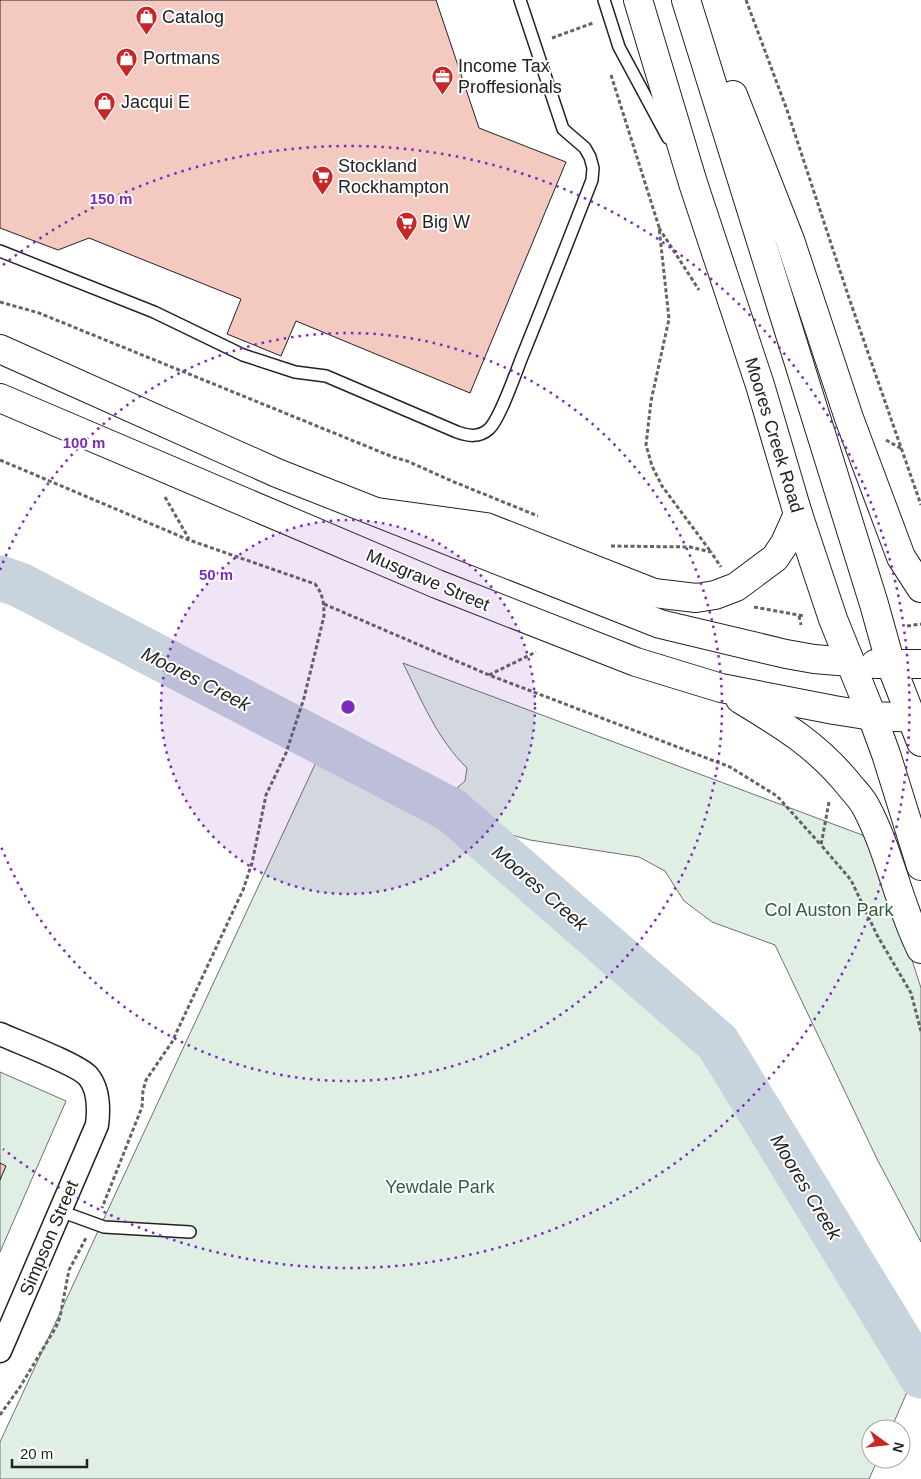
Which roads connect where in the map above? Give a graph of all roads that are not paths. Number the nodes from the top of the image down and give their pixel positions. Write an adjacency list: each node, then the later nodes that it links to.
1 (520, 0): 7 (lane)
2 (604, 0): 6 (lane)
3 (638, 0): 6 (main road, Moores Creek Road)
4 (686, 0): 15 (main road)
5 (696, 0): 12 (main road)
6 (693, 183): 11 (main road, Moores Creek Road)
7 (0, 251)
8 (0, 349): 10 (main road)
9 (0, 398): 16 (main road, Musgrave Street)
10 (377, 512): 11 (main road); 13 (main road)
11 (798, 514): 13 (main road, Moores Creek Road)
12 (921, 588)
13 (850, 662): 15 (main road); 17 (main road, Moores Creek Road)
14 (921, 664): 15 (main road)
15 (891, 665): 18 (main road)
16 (721, 688): 17 (main road, Musgrave Street); 20 (main road)
17 (872, 716): 18 (main road, Musgrave Street); 19 (main road, Moores Creek Road)
18 (918, 726)
19 (921, 866)
20 (921, 949)
21 (0, 1034): 22 (street, Simpson Street)
22 (60, 1211): 23 (lane); 24 (street, Simpson Street)
23 (190, 1232)
24 (0, 1351)

